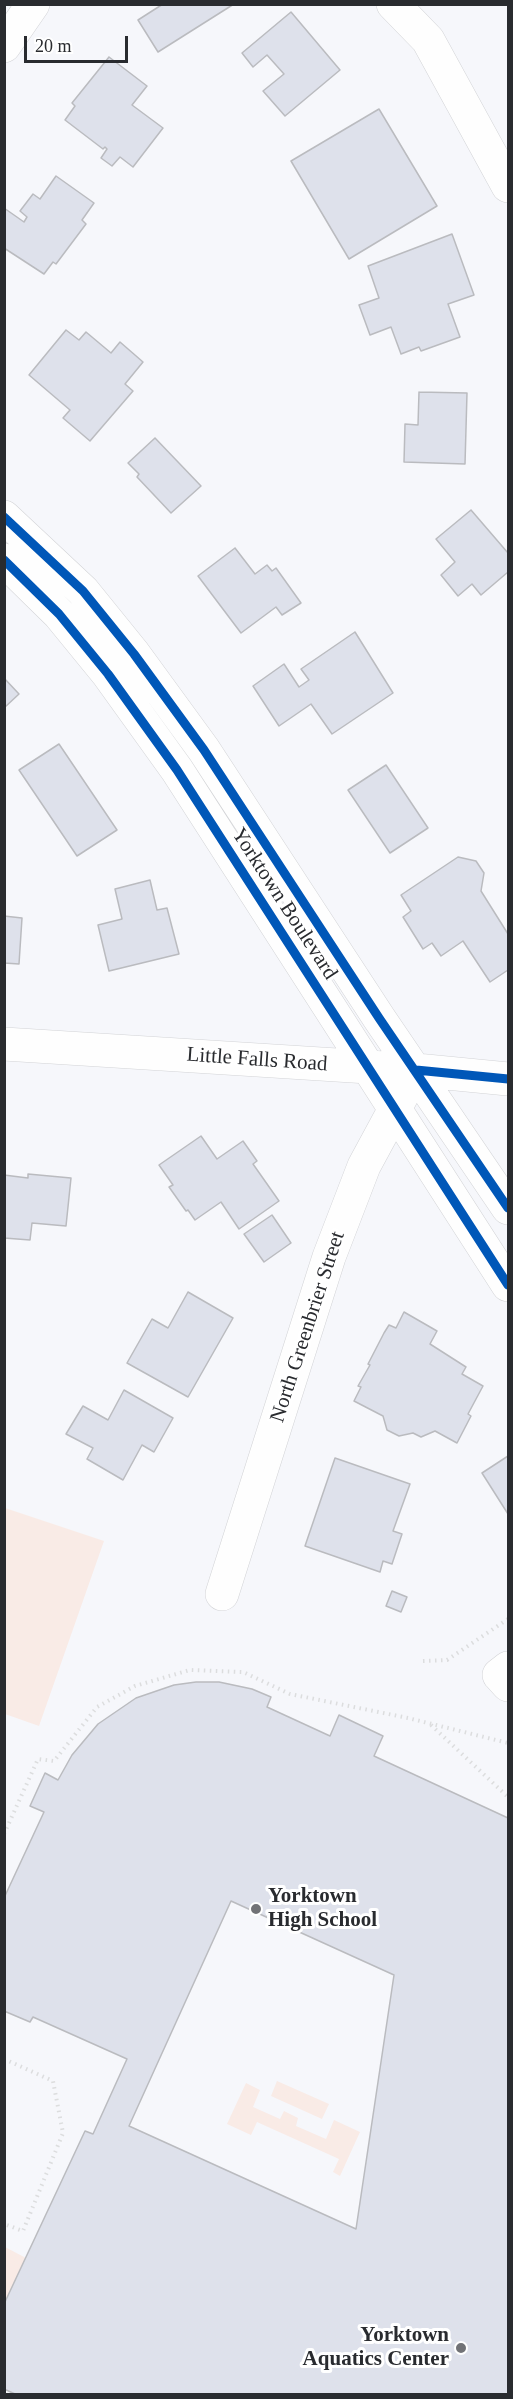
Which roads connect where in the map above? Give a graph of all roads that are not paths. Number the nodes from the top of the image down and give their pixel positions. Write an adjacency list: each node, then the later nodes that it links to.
1 (33, 4): 3 (street)
2 (393, 4): 4 (street)
3 (4, 46)
4 (508, 186)
5 (4, 517): 9 (street, Yorktown Boulevard)
6 (4, 560): 8 (street, Yorktown Boulevard)
7 (4, 1044): 8 (street, Little Falls Road)
8 (368, 1067): 9 (street, Little Falls Road); 11 (street, Yorktown Boulevard)
9 (416, 1070): 10 (street, Little Falls Road); 11 (street, North Greenbrier Street); 12 (street, Yorktown Boulevard)
10 (508, 1079)
11 (395, 1109): 13 (street, Yorktown Boulevard); 14 (street, North Greenbrier Street)
12 (508, 1208)
13 (508, 1285)
14 (222, 1594)
15 (508, 1668): 16 (street)
16 (508, 1685)

